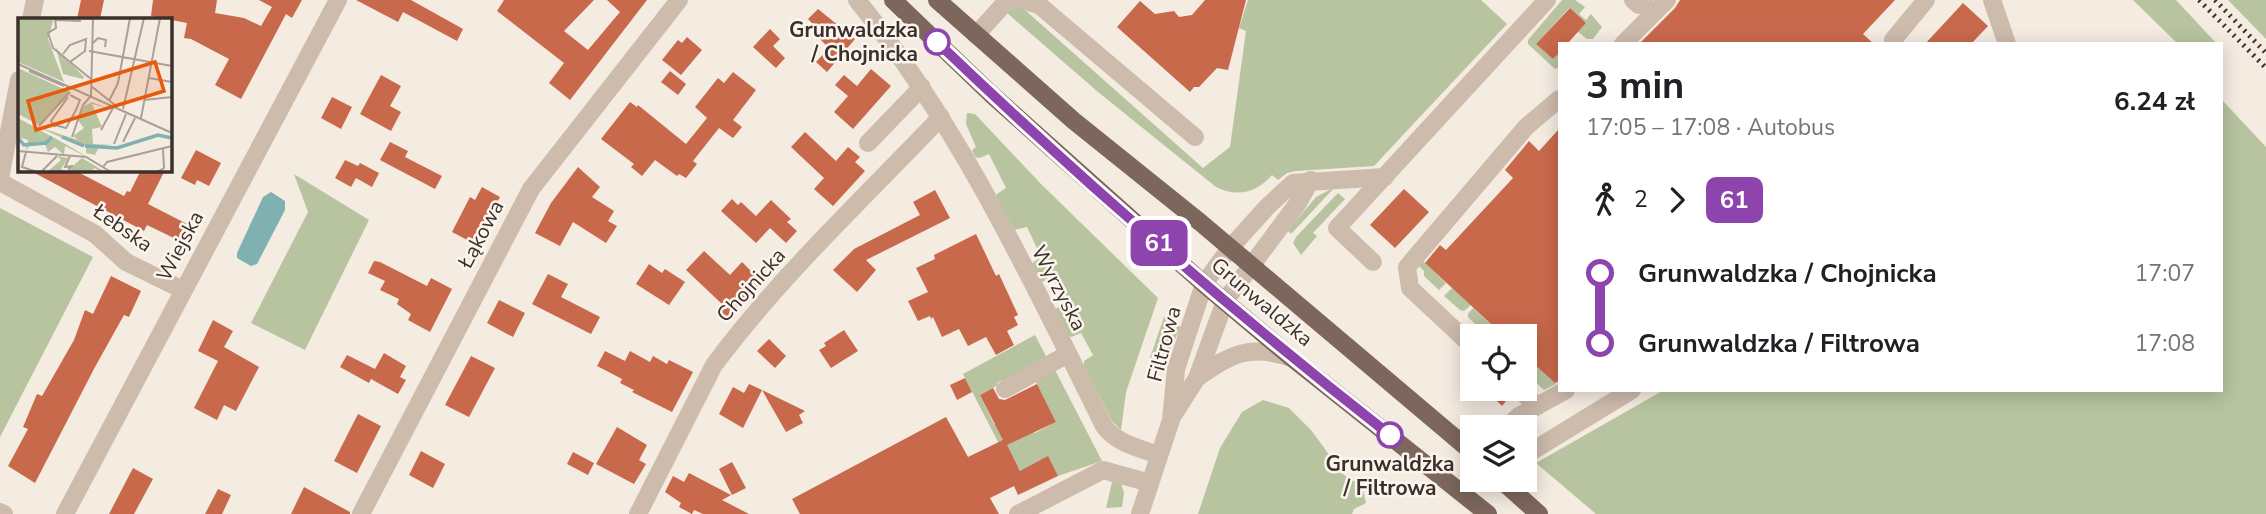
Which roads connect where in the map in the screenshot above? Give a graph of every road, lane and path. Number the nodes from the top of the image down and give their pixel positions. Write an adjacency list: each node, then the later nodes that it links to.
1 (35, 0): 15 (street)
2 (338, 0): 33 (street, Wiejska)
3 (679, 0): 52 (street, Łąkowa)
4 (857, 0): 21 (street, Wyrzyska)
5 (893, 0): 32 (main road, Grunwaldzka)
6 (937, 0): 16 (main road, Grunwaldzka)
7 (1011, 0): 16 (street)
8 (1022, 0): 24 (street)
9 (1547, 0): 26 (street)
10 (1633, 0): 11 (street)
11 (1644, 0)
12 (1667, 0): 18 (street)
13 (1926, 0): 17 (street)
14 (1992, 0): 19 (street)
15 (31, 18)
16 (976, 35): 29 (main road, Grunwaldzka)
17 (1893, 40)
18 (1625, 42)
19 (2006, 42)
20 (18, 85): 27 (street)
21 (922, 87): 23 (street, Wyrzyska); 25 (street)
22 (1558, 100): 35 (street)
23 (941, 117): 36 (street, Wyrzyska); 53 (street, Chojnicka)
24 (1195, 137)
25 (868, 143)
26 (1385, 177): 28 (street); 30 (street)
27 (0, 180): 33 (street, Łebska)
28 (1311, 180): 29 (street, Filtrowa); 31 (street, Filtrowa)
29 (1230, 247): 31 (main road, Grunwaldzka); 32 (street, Filtrowa)
30 (1373, 262)
31 (1250, 265): 34 (street, Filtrowa); 46 (main road, Grunwaldzka)
32 (1204, 284): 34 (main road, Grunwaldzka); 45 (street, Filtrowa)
33 (183, 290): 51 (street, Wiejska)
34 (1225, 301): 37 (main road, Grunwaldzka); 38 (street, Filtrowa)
35 (1460, 335)
36 (1068, 354): 39 (street); 48 (street, Wyrzyska)
37 (1292, 358): 38 (street); 56 (main road, Grunwaldzka)
38 (1198, 377): 45 (street, Filtrowa)
39 (1005, 389)
40 (1562, 392): 43 (street)
41 (1629, 392): 47 (street)
42 (1532, 401): 43 (street)
43 (1537, 406): 44 (street)
44 (1521, 415)
45 (1171, 420): 48 (street, Filtrowa)
46 (1460, 442)
47 (1537, 448)
48 (1159, 455): 49 (street, Filtrowa)
49 (1150, 484): 54 (street); 55 (street, Filtrowa)
50 (1515, 492): 57 (main road)
51 (65, 514)
52 (361, 514)
53 (638, 514)
54 (1018, 514)
55 (1140, 514)
56 (1488, 514)
57 (1538, 514)

